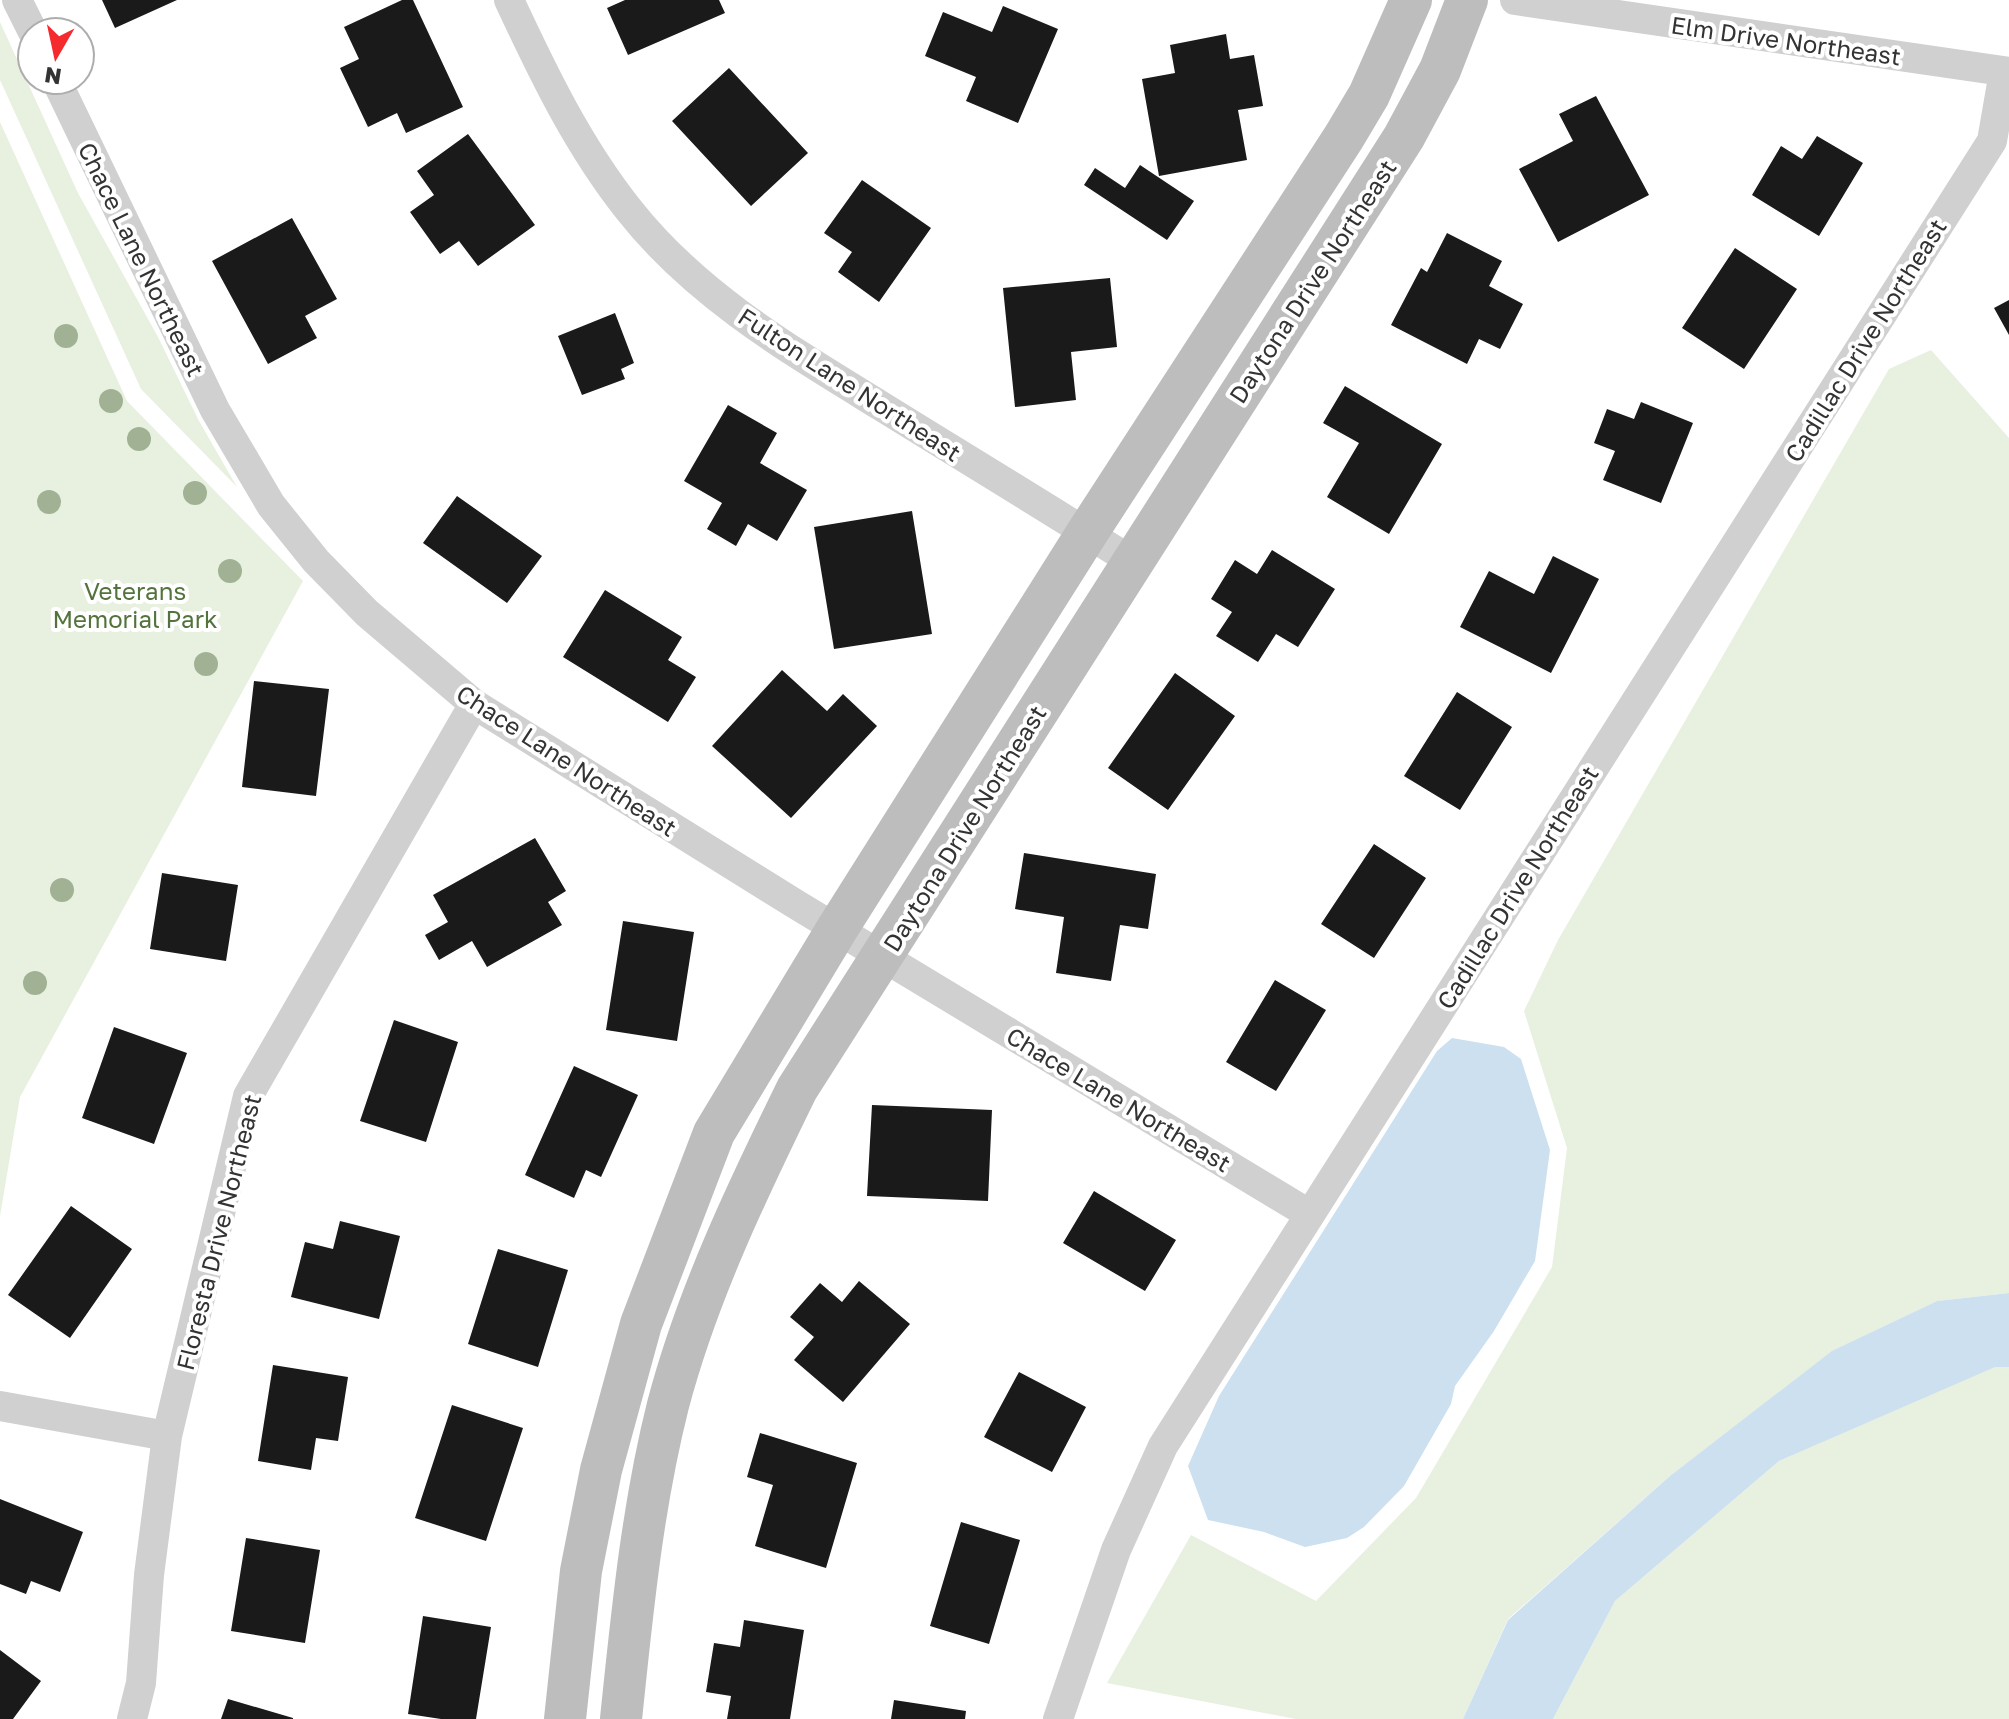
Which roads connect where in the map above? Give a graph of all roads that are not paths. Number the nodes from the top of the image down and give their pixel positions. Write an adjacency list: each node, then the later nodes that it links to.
1 (509, 0): 7 (street, Fulton Lane Northeast)
2 (1411, 0): 7 (street)
3 (1467, 0): 8 (street, Daytona Drive Northeast)
4 (1515, 0): 5 (street, Elm Drive Northeast)
5 (2006, 72): 12 (street, Cadillac Drive Northeast)
6 (64, 96): 9 (street, Chace Lane Northeast)
7 (1087, 533): 8 (street, Fulton Lane Northeast); 10 (street)
8 (1133, 562): 11 (street, Daytona Drive Northeast)
9 (474, 704): 10 (street, Chace Lane Northeast); 14 (street, Floresta Drive Northeast)
10 (837, 929): 11 (street, Chace Lane Northeast); 16 (street)
11 (882, 956): 12 (street, Chace Lane Northeast); 17 (street, Daytona Drive Northeast)
12 (1309, 1214): 18 (street, Cadillac Drive Northeast)
13 (0, 1406): 14 (street)
14 (167, 1436): 15 (street, Floresta Drive Northeast)
15 (132, 1719)
16 (565, 1719)
17 (621, 1719)
18 (1058, 1719)

